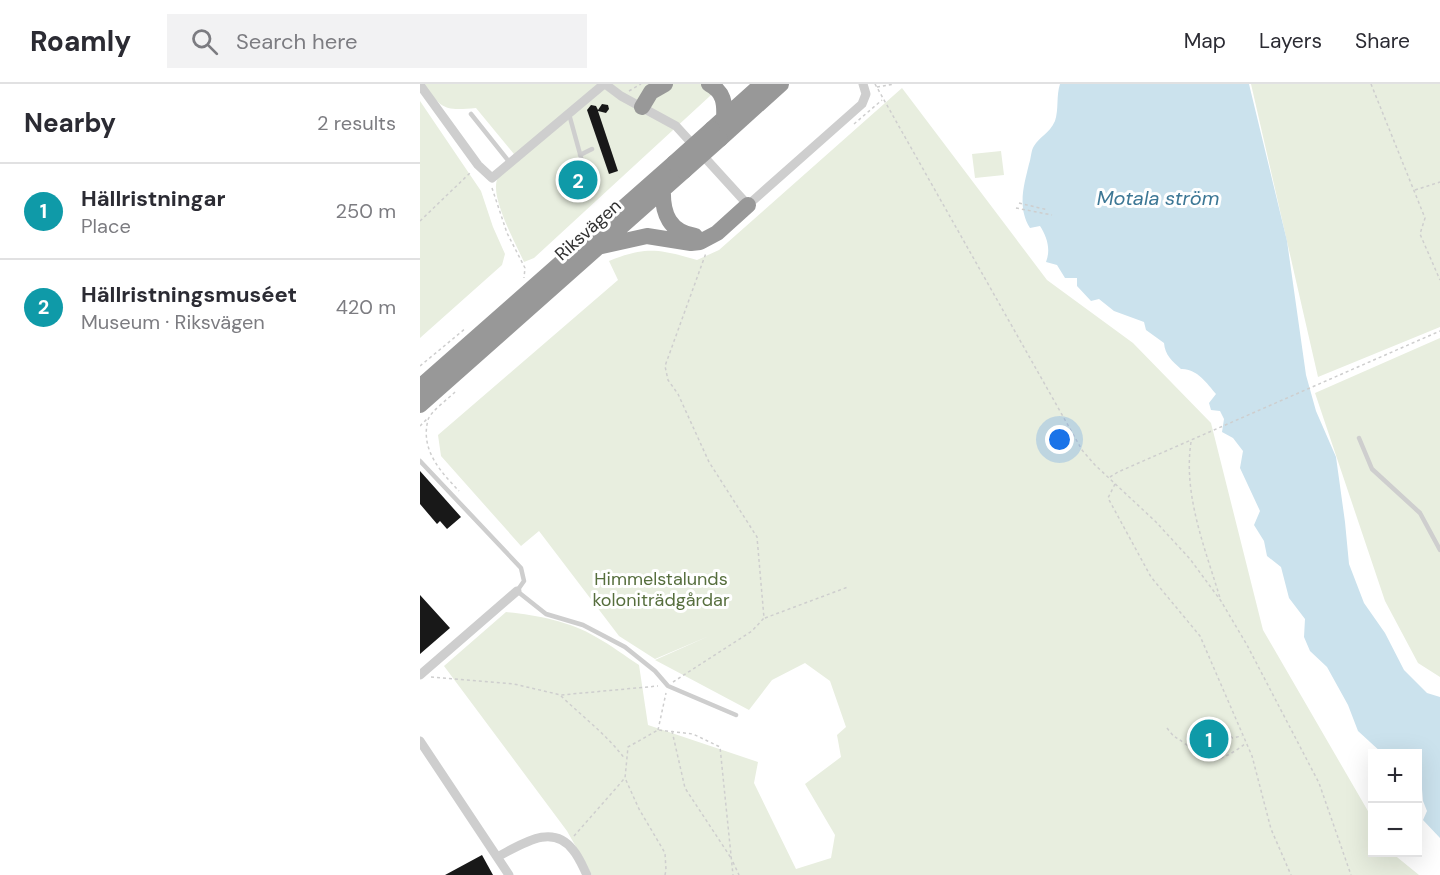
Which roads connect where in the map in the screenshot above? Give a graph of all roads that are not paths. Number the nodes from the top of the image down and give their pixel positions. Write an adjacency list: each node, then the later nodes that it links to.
1 (604, 84): 8 (street); 10 (street)
2 (665, 84): 8 (highway)
3 (709, 84): 11 (highway)
4 (762, 84): 11 (highway, Riksvägen)
5 (781, 84): 11 (highway, Riksvägen)
6 (862, 84): 18 (street)
7 (420, 85): 14 (street)
8 (642, 107): 18 (street)
9 (471, 114): 14 (lane)
10 (569, 114): 13 (lane); 14 (street)
11 (718, 129): 15 (highway, Riksvägen, bridge)
12 (592, 149): 13 (lane)
13 (580, 154): 16 (lane)
14 (511, 164)
15 (679, 167): 17 (highway, Riksvägen); 21 (highway, Riksvägen)
16 (590, 190)
17 (663, 190): 19 (highway); 20 (highway, Riksvägen)
18 (748, 205): 19 (highway)
19 (717, 233): 20 (highway)
20 (599, 247): 22 (highway, Riksvägen)
21 (420, 387)
22 (423, 410)
23 (1359, 438): 25 (lane)
24 (420, 461): 26 (lane)
25 (1440, 550)
26 (517, 591): 27 (street); 28 (lane)
27 (420, 675)
28 (736, 715)
29 (420, 741): 30 (street)
30 (497, 857): 31 (street); 32 (street)
31 (509, 875)
32 (587, 875)

